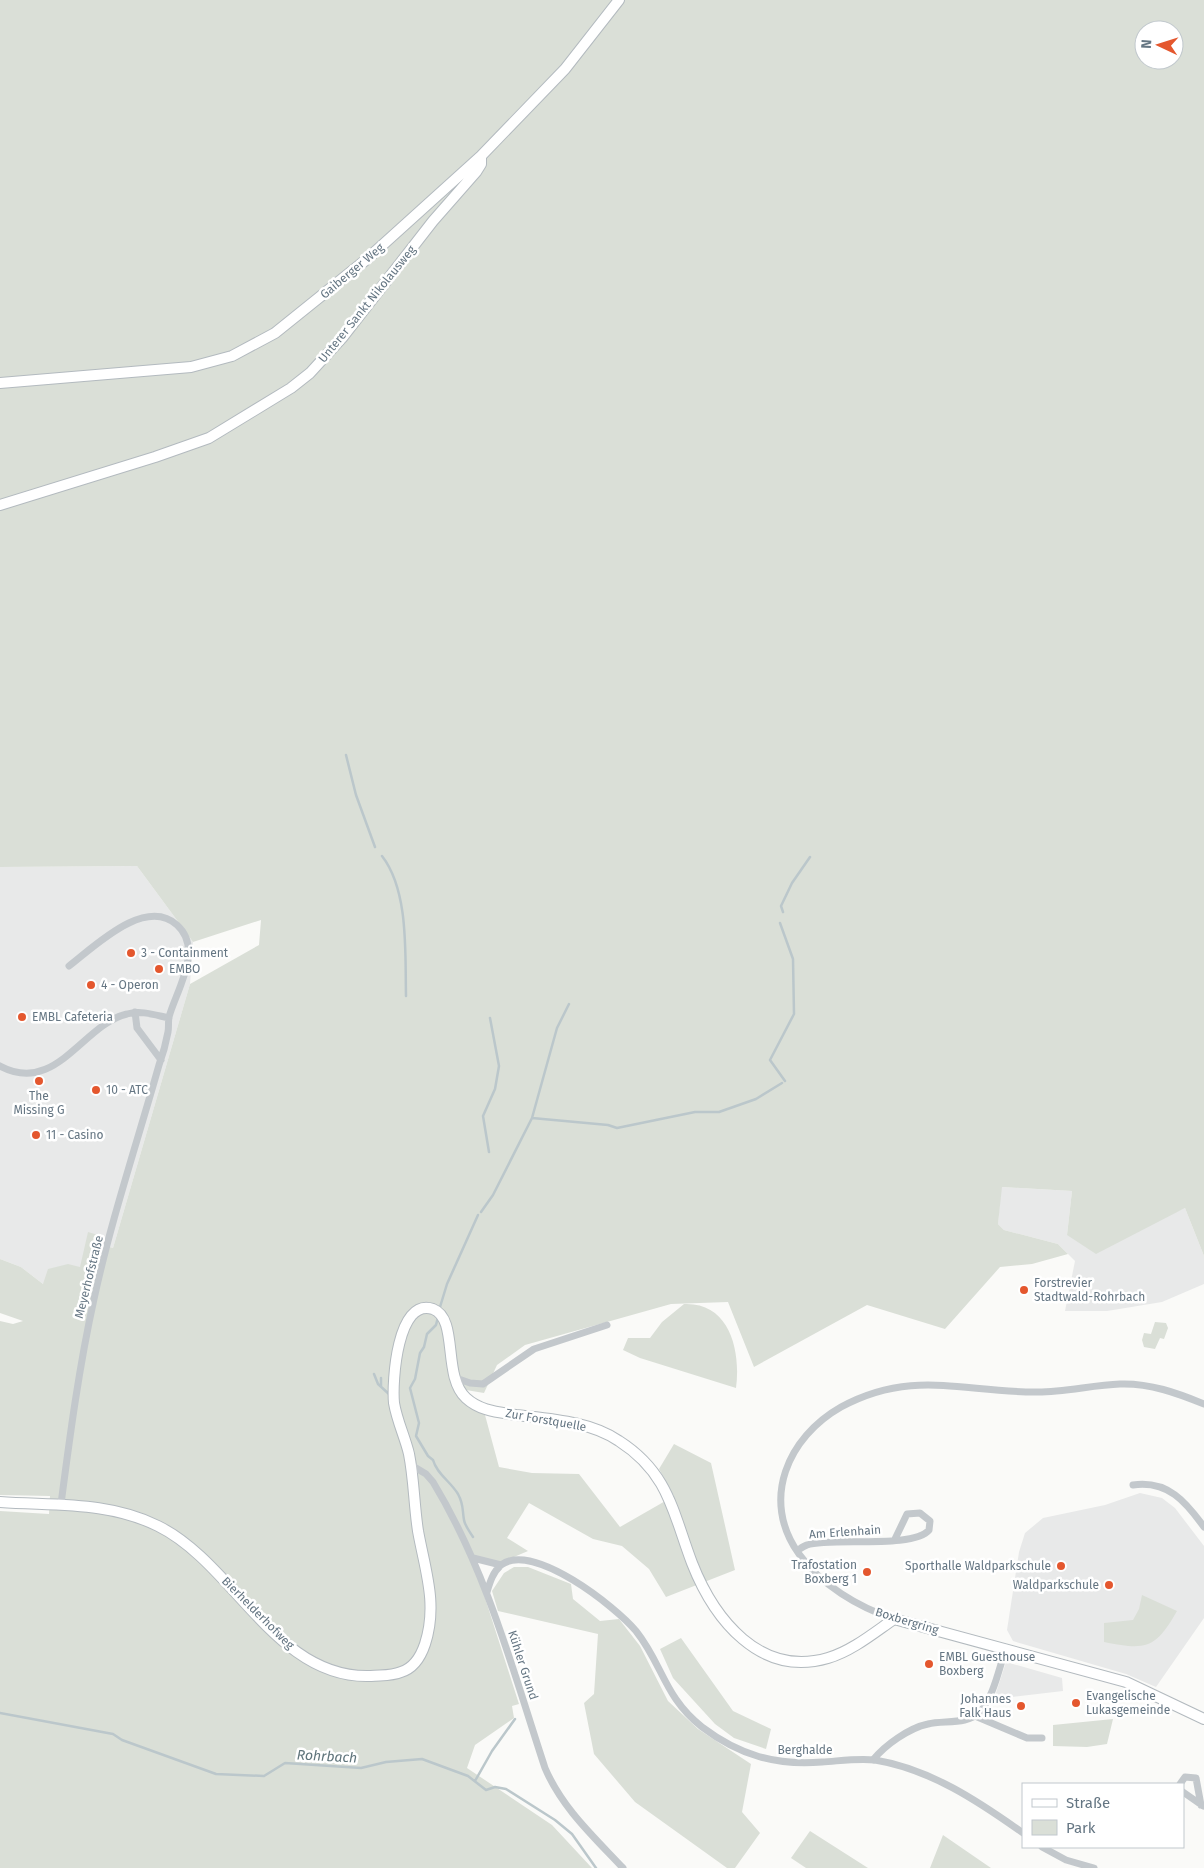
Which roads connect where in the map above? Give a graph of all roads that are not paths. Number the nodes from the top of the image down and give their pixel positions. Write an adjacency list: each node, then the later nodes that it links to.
1 (619, 0): 2 (street, Gaiberger Weg)
2 (481, 156): 3 (street, Gaiberger Weg); 4 (street, Unterer Sankt Nikolausweg)
3 (0, 383)
4 (0, 505)
5 (69, 966): 7 (street, Meyerhofstraße)
6 (134, 1012): 7 (street); 8 (street); 9 (street)
7 (169, 1018): 8 (street, Meyerhofstraße)
8 (161, 1060): 16 (street, Meyerhofstraße)
9 (0, 1066)
10 (607, 1325): 11 (street)
11 (453, 1377): 13 (street, Zur Forstquelle); 23 (street, Zur Forstquelle)
12 (1204, 1404): 19 (street, Boxbergring)
13 (411, 1465): 16 (street, Bierhelderhofweg); 20 (street, Kühler Grund)
14 (1133, 1485): 17 (street)
15 (0, 1502): 16 (street, Bierhelderhofweg)
16 (61, 1504)
17 (1204, 1527)
18 (895, 1539): 18 (street, Am Erlenhain); 19 (street, Am Erlenhain)
19 (797, 1551): 23 (street, Boxbergring)
20 (473, 1558): 21 (street, Berghalde); 22 (street, Kühler Grund)
21 (501, 1565): 22 (street); 28 (street, Berghalde)
22 (487, 1592): 34 (street, Kühler Grund)
23 (894, 1618): 24 (street, Boxbergring)
24 (1006, 1648): 25 (street); 26 (street, Boxbergring)
25 (975, 1716): 27 (street); 28 (street)
26 (1204, 1719)
27 (1039, 1738)
28 (873, 1760): 32 (street, Berghalde)
29 (1181, 1783): 31 (street)
30 (1184, 1793): 31 (street)
31 (1203, 1806)
32 (1022, 1832)
33 (1044, 1848): 35 (street)
34 (623, 1868)
35 (1094, 1868)

